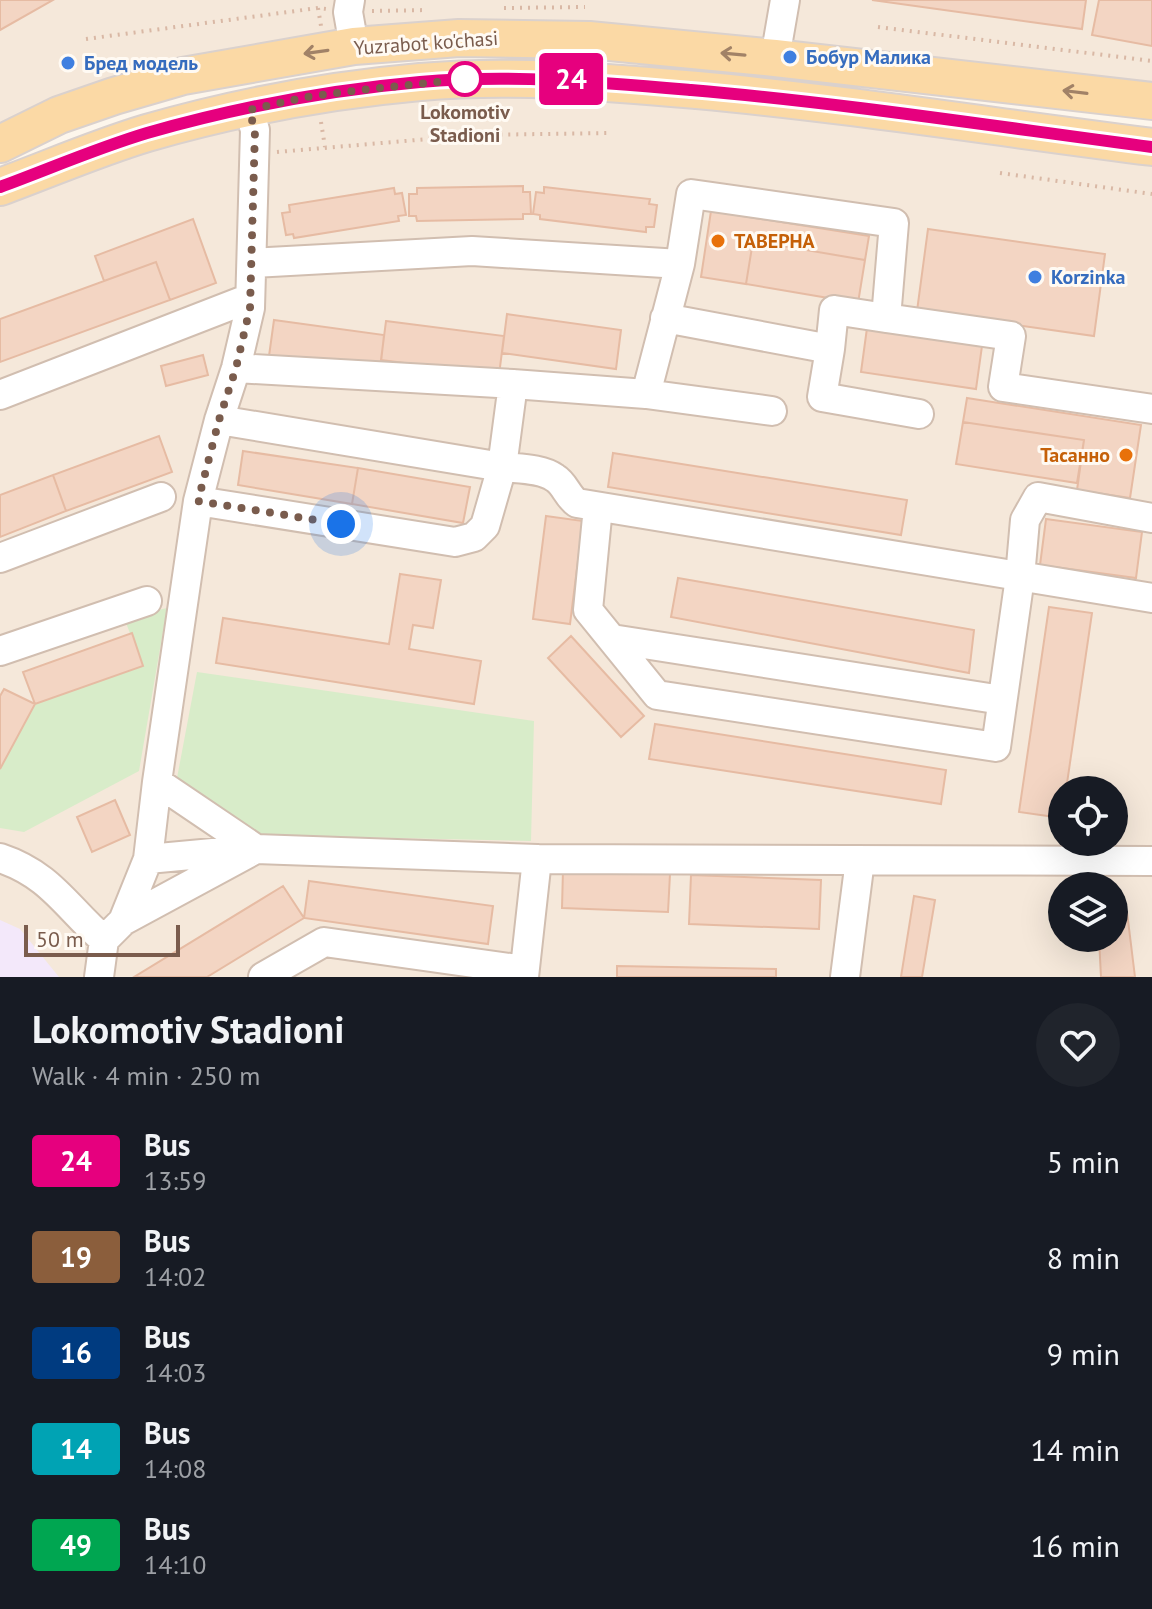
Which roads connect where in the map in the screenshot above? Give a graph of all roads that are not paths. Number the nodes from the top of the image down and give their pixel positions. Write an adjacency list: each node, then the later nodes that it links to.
1 (350, 0): 4 (street)
2 (785, 0): 5 (street)
3 (589, 40): 4 (main road, Yuzrabot ko'chasi); 5 (main road, Yuzrabot ko'chasi, one-way to 3); 6 (main road)
4 (354, 46): 9 (main road, Yuzrabot ko'chasi, one-way to 9)
5 (775, 58): 7 (main road, Yuzrabot ko'chasi, one-way to 5)
6 (589, 81): 8 (main road, Yuzrabot ko'chasi); 11 (main road, Yuzrabot ko'chasi)
7 (1152, 101)
8 (249, 110): 12 (main road, Yuzrabot ko'chasi); 14 (street)
9 (48, 121): 10 (main road, Yuzrabot ko'chasi); 12 (main road)
10 (0, 144)
11 (1152, 147)
12 (66, 162): 13 (main road, Yuzrabot ko'chasi)
13 (0, 187)
14 (252, 263): 15 (street); 16 (street)
15 (680, 264): 17 (street); 18 (street)
16 (250, 298): 20 (street); 23 (street)
17 (665, 318): 19 (street); 22 (street)
18 (886, 318): 19 (street); 24 (street)
19 (830, 349): 26 (street)
20 (236, 368): 21 (street); 27 (street)
21 (513, 384): 22 (street); 28 (street)
22 (646, 394): 25 (street)
23 (0, 395)
24 (1152, 409)
25 (772, 411)
26 (919, 414)
27 (219, 420): 28 (street); 30 (street)
28 (502, 467): 30 (street); 31 (street)
29 (161, 497): 33 (street)
30 (198, 501): 40 (street)
31 (598, 507): 34 (street); 37 (street)
32 (1152, 518): 34 (street)
33 (0, 558)
34 (1020, 577): 35 (street); 39 (street)
35 (1152, 598)
36 (147, 601): 38 (street)
37 (612, 639): 39 (street); 39 (street)
38 (0, 651)
39 (1002, 700)
40 (157, 782): 41 (street); 43 (street)
41 (256, 849): 43 (street); 44 (street); 47 (street)
42 (0, 858): 47 (street)
43 (148, 859): 47 (street)
44 (537, 859): 45 (street); 48 (street)
45 (860, 860): 46 (street); 51 (street)
46 (1152, 861)
47 (114, 930): 49 (street)
48 (524, 973): 50 (street)
49 (99, 977)
50 (263, 977)
51 (845, 977)

